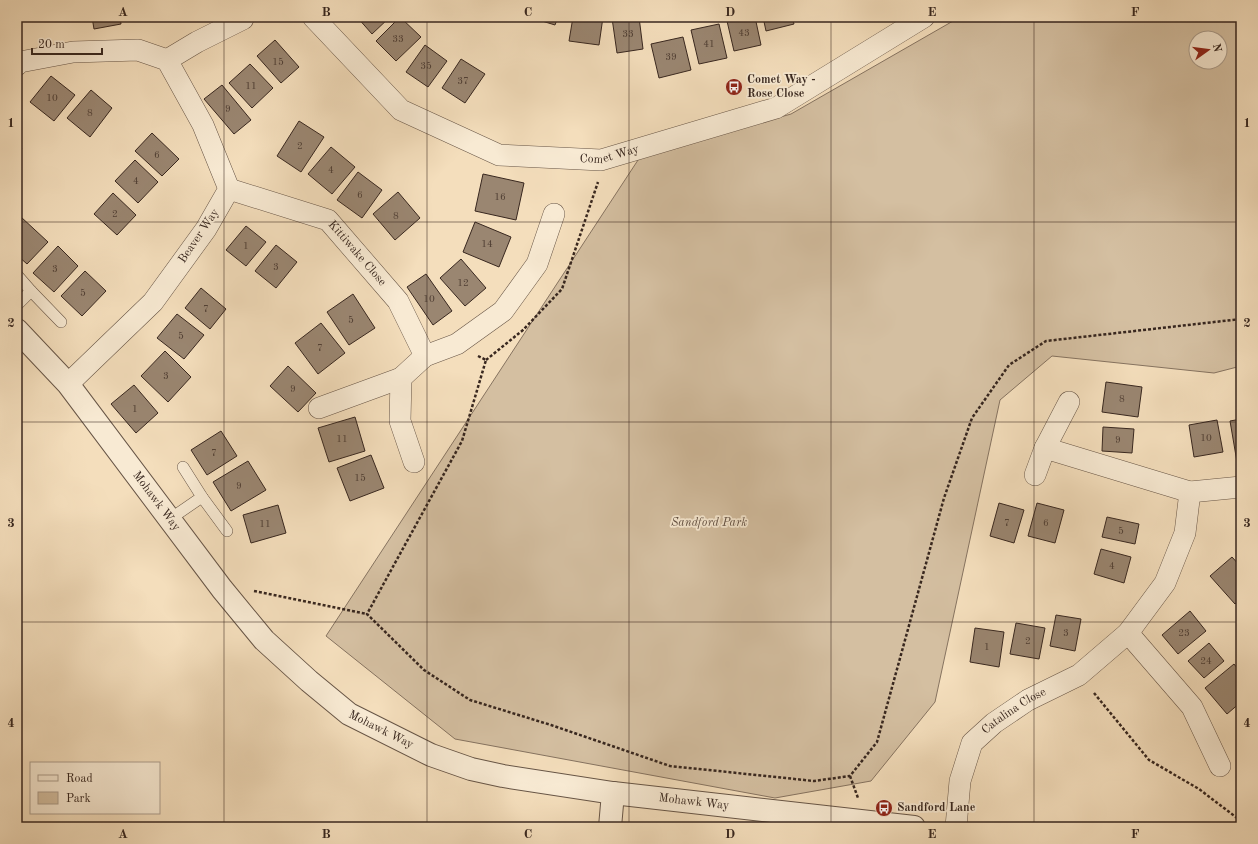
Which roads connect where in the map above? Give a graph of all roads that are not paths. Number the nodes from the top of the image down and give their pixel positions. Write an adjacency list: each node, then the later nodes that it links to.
1 (313, 17): 2 (street, Comet Way)
2 (924, 17)
3 (243, 19): 4 (street)
4 (168, 60): 5 (street); 6 (street)
5 (17, 65)
6 (229, 189): 13 (street, Kittiwake Close); 15 (street, Beaver Way)
7 (554, 214): 13 (street)
8 (17, 275): 9 (lane)
9 (31, 291): 10 (lane); 11 (lane)
10 (17, 305)
11 (61, 322)
12 (17, 330): 15 (street, Mohawk Way)
13 (425, 356): 14 (street)
14 (401, 378): 17 (street); 19 (street)
15 (68, 384): 25 (street, Mohawk Way)
16 (1070, 402): 18 (street)
17 (319, 408)
18 (1045, 448): 21 (street); 23 (street)
19 (414, 462)
20 (183, 468): 24 (lane)
21 (1035, 475)
22 (1241, 487): 23 (street)
23 (1190, 492): 27 (street, Catalina Close)
24 (202, 497): 25 (lane); 26 (lane)
25 (170, 519): 29 (street, Mohawk Way)
26 (227, 531)
27 (1128, 633): 28 (street); 33 (street, Catalina Close)
28 (1220, 766)
29 (613, 793): 30 (street, Mohawk Way); 31 (street)
30 (848, 824): 32 (street, Mohawk Way)
31 (610, 827)
32 (914, 827)
33 (956, 827)

